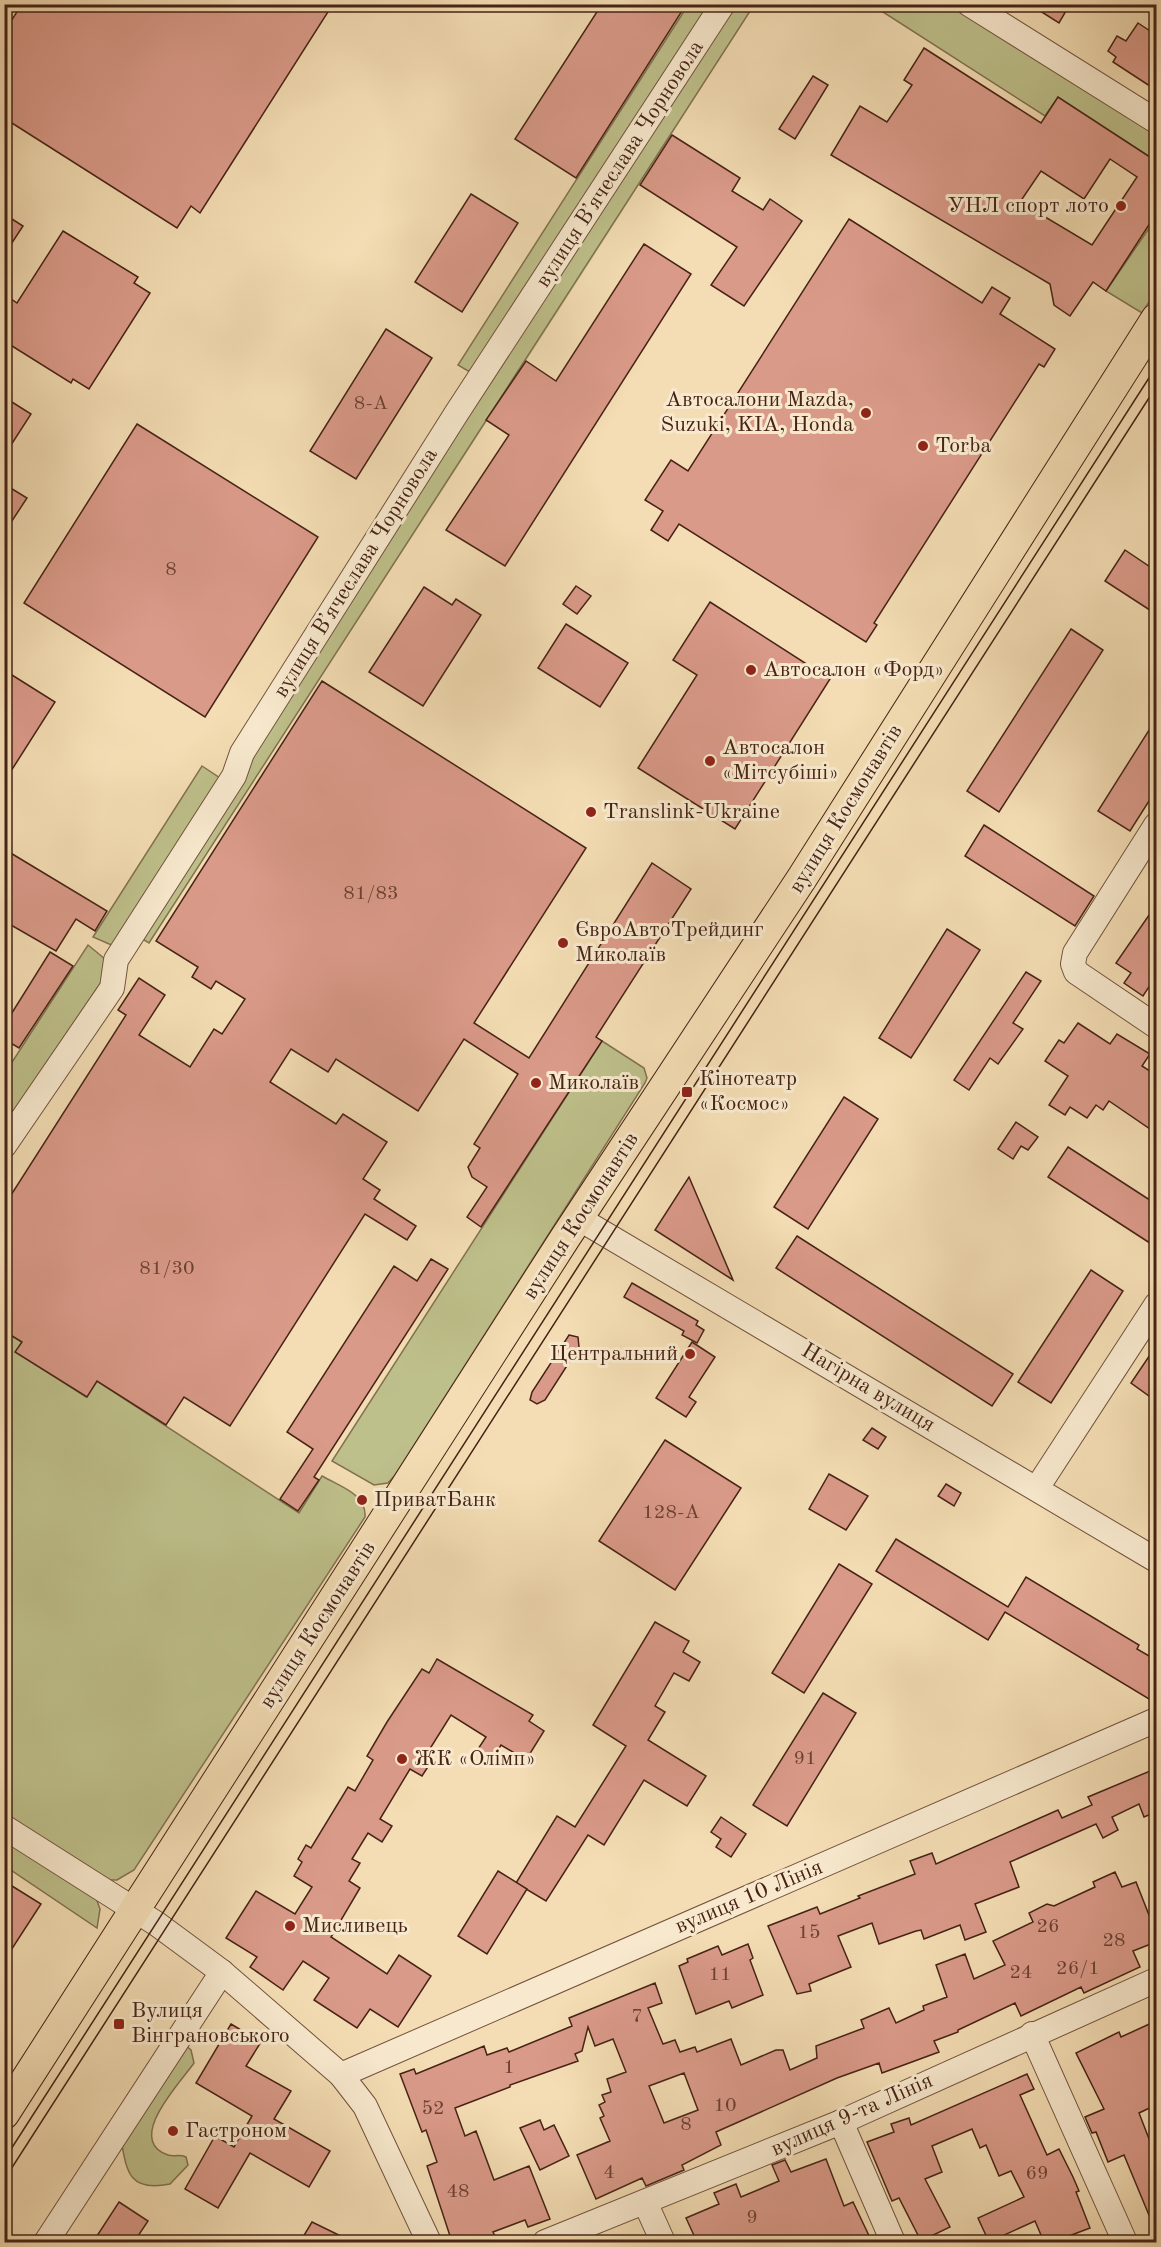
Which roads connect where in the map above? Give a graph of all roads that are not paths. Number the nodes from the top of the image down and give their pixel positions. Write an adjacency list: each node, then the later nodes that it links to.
1 (723, 4): 7 (street, вулиця Вʼячеслава Чорновола)
2 (969, 4): 3 (street)
3 (1156, 121)
4 (1156, 319): 8 (main road, вулиця Космонавтів)
5 (1156, 825): 6 (street)
6 (1156, 1026)
7 (4, 1146)
8 (578, 1218): 10 (street, Нагірна вулиця); 14 (main road, вулиця Космонавтів)
9 (1156, 1305): 10 (street)
10 (1037, 1488): 11 (street, Нагірна вулиця)
11 (1156, 1560)
12 (1156, 1720): 18 (street, вулиця 10 Лінія)
13 (4, 1827): 14 (street)
14 (134, 1912): 15 (street); 19 (main road, вулиця Космонавтів)
15 (222, 1972): 18 (street); 22 (street)
16 (1156, 1980): 17 (street, вулиця 9-та Лінія)
17 (1032, 2034): 20 (street, вулиця 9-та Лінія); 27 (street)
18 (341, 2075): 23 (street)
19 (4, 2114)
20 (841, 2122): 21 (street, вулиця 9-та Лінія); 26 (street)
21 (645, 2202): 24 (street, вулиця 9-та Лінія); 25 (street)
22 (46, 2242)
23 (429, 2242)
24 (545, 2242)
25 (663, 2242)
26 (893, 2242)
27 (1125, 2242)

